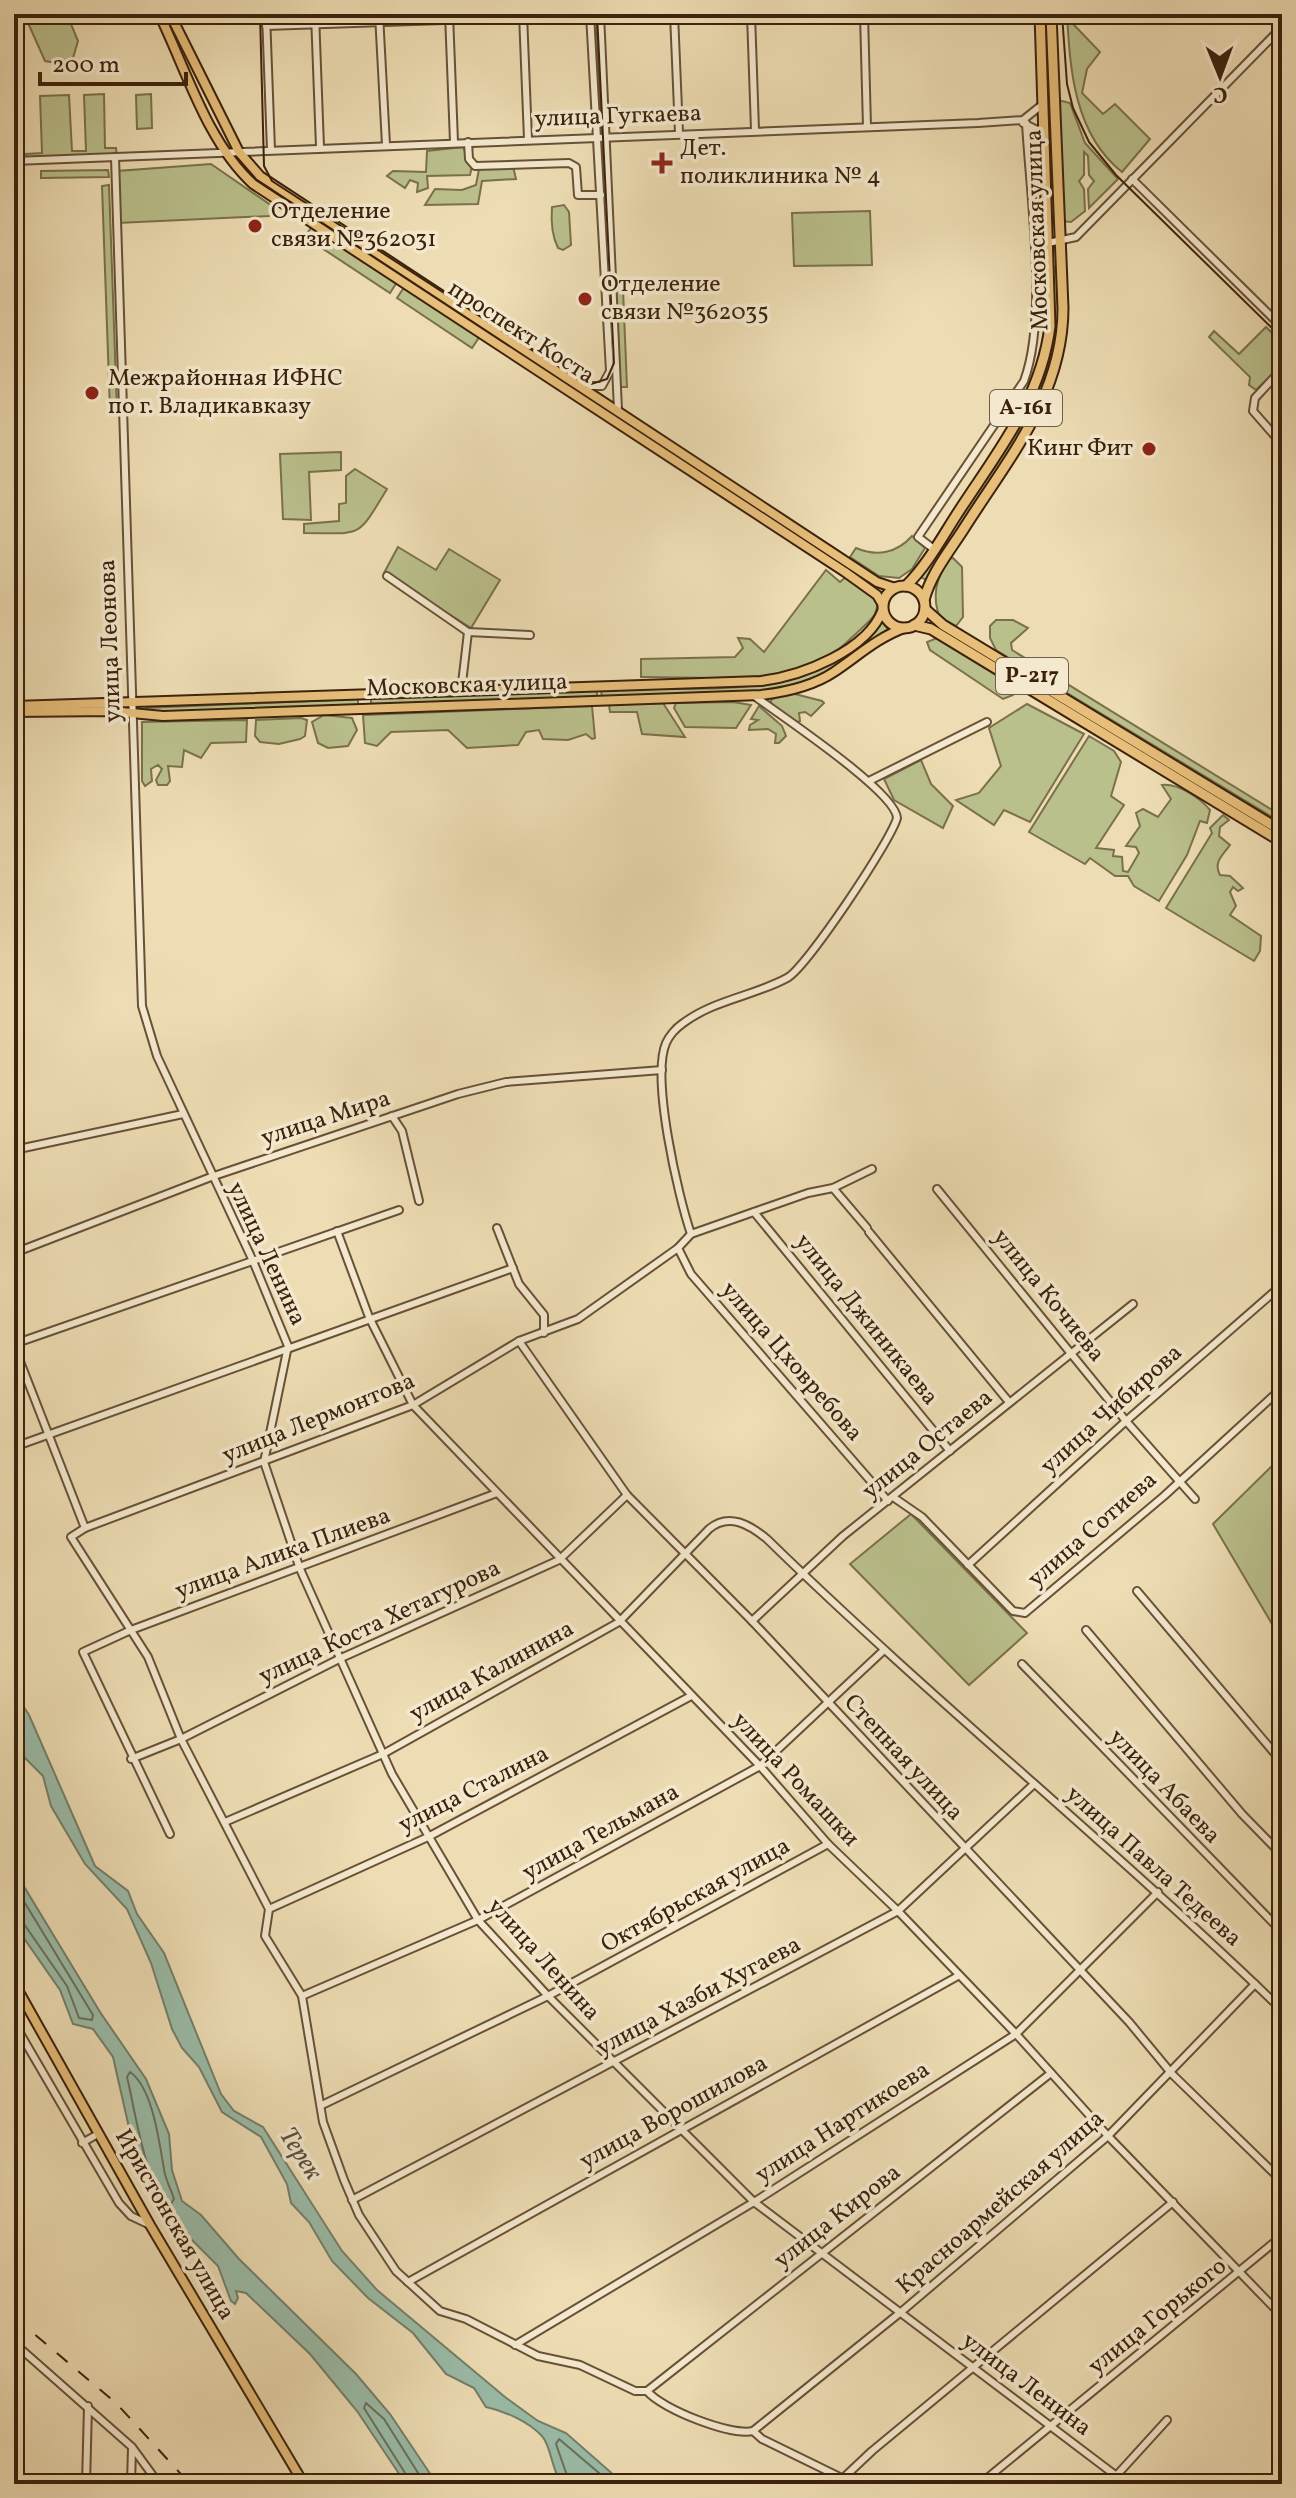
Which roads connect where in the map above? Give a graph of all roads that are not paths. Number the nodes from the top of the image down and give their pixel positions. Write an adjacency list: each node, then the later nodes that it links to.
1 (159, 14): 34 (main road, проспект Коста)
2 (170, 14): 35 (main road, проспект Коста)
3 (266, 14): 17 (street)
4 (315, 14): 16 (street)
5 (600, 14): 6 (street); 12 (street); 26 (street)
6 (618, 14)
7 (674, 14): 24 (street)
8 (751, 14): 23 (street)
9 (864, 14): 22 (street)
10 (1040, 14): 19 (highway, Московская улица / А-161)
11 (1051, 14): 40 (highway, Московская улица / А-161)
12 (590, 15): 14 (street); 27 (street)
13 (449, 16): 14 (street); 15 (street); 29 (street)
14 (523, 16): 28 (street)
15 (379, 17): 16 (street); 31 (street)
16 (315, 23): 17 (street); 32 (street)
17 (266, 26): 33 (street)
18 (1282, 27): 38 (street)
19 (1043, 104): 20 (street, улица Гугкаева); 25 (highway, Московская улица / А-161)
20 (1011, 121): 21 (street, улица Гугкаева); 22 (street, улица Гугкаева)
21 (1026, 123): 25 (street, улица Гугкаева); 47 (street)
22 (867, 127): 23 (street, улица Гугкаева)
23 (755, 130): 24 (street, улица Гугкаева)
24 (679, 133): 26 (street, улица Гугкаева)
25 (1045, 134): 41 (highway, Московская улица / А-161)
26 (607, 136): 27 (street, улица Гугкаева); 45 (street)
27 (598, 137): 28 (street, улица Гугкаева); 39 (street)
28 (528, 139): 30 (street, улица Гугкаева)
29 (454, 142): 30 (street, улица Гугкаева); 31 (street, улица Гугкаева)
30 (468, 142): 39 (street)
31 (386, 145): 32 (street, улица Гугкаева)
32 (320, 147): 33 (street, улица Гугкаева)
33 (271, 150): 35 (street, улица Гугкаева)
34 (227, 152): 35 (street, улица Гугкаева); 36 (street, улица Гугкаева); 52 (main road, проспект Коста)
35 (239, 152): 44 (main road, проспект Коста)
36 (115, 157): 37 (street, улица Гугкаева); 58 (street, улица Леонова)
37 (14, 161)
38 (1132, 179): 40 (street); 42 (street)
39 (601, 195): 44 (street)
40 (1060, 242): 41 (street); 51 (highway, Московская улица / А-161)
41 (1048, 243): 47 (highway, Московская улица / А-161)
42 (1282, 327)
43 (1282, 369): 46 (street)
44 (575, 384): 45 (main road, проспект Коста)
45 (618, 410): 50 (main road, проспект Коста)
46 (1282, 444)
47 (935, 550): 49 (highway, Московская улица / А-161)
48 (387, 576): 54 (street)
49 (906, 586): 50 (highway); 51 (highway)
50 (895, 588): 52 (highway)
51 (924, 605): 53 (highway); 64 (highway, Р-217)
52 (883, 607): 53 (highway); 56 (main road, Московская улица)
53 (909, 626): 57 (main road, Московская улица); 64 (highway, Р-217)
54 (468, 632): 55 (street); 56 (street)
55 (530, 635)
56 (461, 692): 58 (main road, Московская улица)
57 (753, 695): 61 (main road, Московская улица); 63 (street)
58 (130, 702): 59 (main road, Московская улица); 61 (street, улица Леонова)
59 (14, 706)
60 (14, 712): 61 (main road, Московская улица)
61 (131, 715): 66 (street, улица Леонова)
62 (987, 722): 63 (street)
63 (869, 781): 65 (street)
64 (1279, 832)
65 (662, 1070): 67 (street, улица Мира); 78 (street)
66 (184, 1115): 68 (street); 70 (street, улица Леонова)
67 (392, 1116): 70 (street, улица Мира); 73 (street)
68 (14, 1150)
69 (872, 1169): 71 (street)
70 (211, 1177): 80 (street, улица Мира); 81 (street, улица Ленина)
71 (833, 1188): 75 (street); 92 (street)
72 (937, 1189): 90 (street, улица Кочиева)
73 (419, 1201)
74 (399, 1210): 77 (street)
75 (754, 1212): 78 (street); 97 (street, улица Джиникаева)
76 (497, 1228): 82 (street)
77 (337, 1231): 81 (street); 85 (street, улица Ромашки)
78 (691, 1234): 79 (street)
79 (678, 1248): 86 (street, улица Лермонтова); 102 (street, улица Цховребова)
80 (14, 1253)
81 (253, 1261): 88 (street); 89 (street, улица Ленина)
82 (513, 1268): 85 (street); 86 (street)
83 (1282, 1285): 94 (street, улица Чибирова)
84 (1133, 1304): 90 (street, улица Остаева)
85 (369, 1317): 89 (street); 93 (street, улица Ромашки)
86 (544, 1333): 87 (street, улица Лермонтова)
87 (519, 1341): 93 (street, улица Лермонтова); 101 (street, Степная улица)
88 (14, 1345): 95 (street)
89 (288, 1346): 95 (street); 98 (street, улица Ленина)
90 (1072, 1352): 92 (street, улица Остаева); 94 (street, улица Кочиева)
91 (1282, 1388): 99 (street, улица Сотиева)
92 (1009, 1402): 97 (street, улица Остаева)
93 (413, 1405): 98 (street, улица Лермонтова); 100 (street, улица Ромашки)
94 (1126, 1421): 99 (street, улица Кочиева); 108 (street, улица Чибирова)
95 (48, 1435): 96 (street); 105 (street)
96 (14, 1447)
97 (950, 1451): 102 (street, улица Остаева)
98 (264, 1462): 105 (street, улица Лермонтова); 109 (street, улица Ленина)
99 (1178, 1480): 103 (street, улица Кочиева); 108 (street, улица Сотиева)
100 (497, 1493): 107 (street, улица Ромашки); 109 (street, улица Алика Плиева)
101 (627, 1495): 106 (street, Степная улица); 107 (street, улица Коста Хетагурова)
102 (890, 1499): 108 (street, улица Сотиева); 110 (street, улица Остаева)
103 (1195, 1499)
104 (749, 1524): 106 (street, улица Калинина); 110 (street, улица Павла Тедеева)
105 (85, 1528): 114 (street)
106 (685, 1554): 112 (street, Степная улица); 113 (street, улица Калинина)
107 (559, 1560): 113 (street, улица Ромашки); 117 (street, улица Коста Хетагурова)
108 (968, 1565)
109 (300, 1569): 114 (street, улица Алика Плиева); 117 (street, улица Ленина)
110 (803, 1572): 112 (street, улица Остаева); 116 (street, улица Павла Тедеева)
111 (1137, 1591): 124 (street)
112 (752, 1621): 120 (street, Степная улица)
113 (619, 1622): 119 (street, улица Ромашки); 122 (street, улица Калинина)
114 (131, 1630): 121 (street); 123 (street, улица Алика Плиева)
115 (1086, 1630): 132 (street)
116 (884, 1650): 120 (street, улица Тельмана); 126 (street, улица Павла Тедеева)
117 (339, 1659): 121 (street, улица Коста Хетагурова); 122 (street, улица Ленина)
118 (1022, 1664): 137 (street, улица Абаева)
119 (691, 1696): 125 (street, улица Ромашки); 129 (street, улица Сталина)
120 (829, 1705): 125 (street, улица Тельмана); 131 (street, Степная улица)
121 (181, 1739): 123 (street, улица Коста Хетагурова); 127 (street)
122 (383, 1754): 127 (street, улица Калинина); 129 (street, улица Ленина)
123 (131, 1759): 128 (street)
124 (1282, 1762)
125 (760, 1766): 130 (street, улица Ромашки); 136 (street, улица Тельмана)
126 (1034, 1784): 131 (street, улица Хазби Хугаева); 133 (street, улица Павла Тедеева)
127 (225, 1822): 134 (street)
128 (170, 1834)
129 (428, 1837): 134 (street, улица Сталина); 136 (street, улица Ленина)
130 (828, 1844): 135 (street, улица Ромашки); 143 (street, Октябрьская улица)
131 (963, 1849): 135 (street, улица Хазби Хугаева); 138 (street, Степная улица)
132 (1282, 1855)
133 (1158, 1892): 138 (street, улица Нартикоева); 141 (street, улица Павла Тедеева)
134 (269, 1909): 142 (street)
135 (898, 1911): 139 (street, улица Ромашки); 147 (street, улица Хазби Хугаева)
136 (478, 1920): 142 (street, улица Тельмана); 143 (street, улица Ленина)
137 (1282, 1932)
138 (1079, 1971): 146 (street, улица Нартикоева); 149 (street, Степная улица)
139 (958, 1976): 146 (street, улица Ромашки); 151 (street, улица Ворошилова)
140 (14, 1983): 152 (main road, Иристонская улица)
141 (1255, 1984): 144 (street, улица Павла Тедеева); 149 (street, Красноармейская улица)
142 (302, 1996): 150 (street)
143 (548, 1996): 147 (street, улица Ленина); 150 (street, Октябрьская улица)
144 (1282, 2010)
145 (14, 2023): 154 (street)
146 (1016, 2034): 148 (street, улица Ромашки); 157 (street, улица Нартикоева)
147 (615, 2063): 151 (street, улица Ленина); 156 (street, улица Хазби Хугаева)
148 (1051, 2073): 153 (street, улица Ромашки); 161 (street, улица Кирова)
149 (1172, 2074): 153 (street, Красноармейская улица); 155 (street, Степная улица)
150 (322, 2105): 156 (street)
151 (680, 2129): 157 (street, улица Ленина); 163 (street, улица Ворошилова)
152 (98, 2134): 154 (street); 159 (main road, Иристонская улица)
153 (1108, 2136): 158 (street, улица Ромашки); 164 (street, Красноармейская улица)
154 (82, 2143): 159 (street)
155 (1281, 2177)
156 (352, 2200): 163 (street)
157 (754, 2202): 161 (street, улица Ленина); 167 (street, улица Нартикоева)
158 (1173, 2202): 162 (street, улица Ромашки); 168 (street)
159 (150, 2225): 180 (main road, Иристонская улица)
160 (1282, 2236): 162 (street, улица Горького)
161 (821, 2253): 164 (street, улица Ленина); 169 (street, улица Кирова)
162 (1241, 2273): 165 (street, улица Ромашки); 172 (street, улица Горького)
163 (408, 2282): 167 (street)
164 (901, 2312): 168 (street, улица Ленина); 173 (street, Красноармейская улица)
165 (1282, 2316)
166 (14, 2343): 170 (street)
167 (515, 2345): 169 (street)
168 (973, 2367): 172 (street, улица Ленина); 175 (street)
169 (647, 2391): 173 (street)
170 (88, 2406): 174 (street); 177 (street)
171 (1167, 2420): 176 (street)
172 (1050, 2427): 176 (street, улица Ленина); 183 (street, улица Горького)
173 (753, 2431): 175 (street)
174 (132, 2447): 178 (street); 179 (street)
175 (846, 2478): 181 (street); 182 (street)
176 (1120, 2481)
177 (86, 2484)
178 (131, 2484)
179 (159, 2484)
180 (304, 2484)
181 (837, 2484)
182 (854, 2484)
183 (980, 2484)

